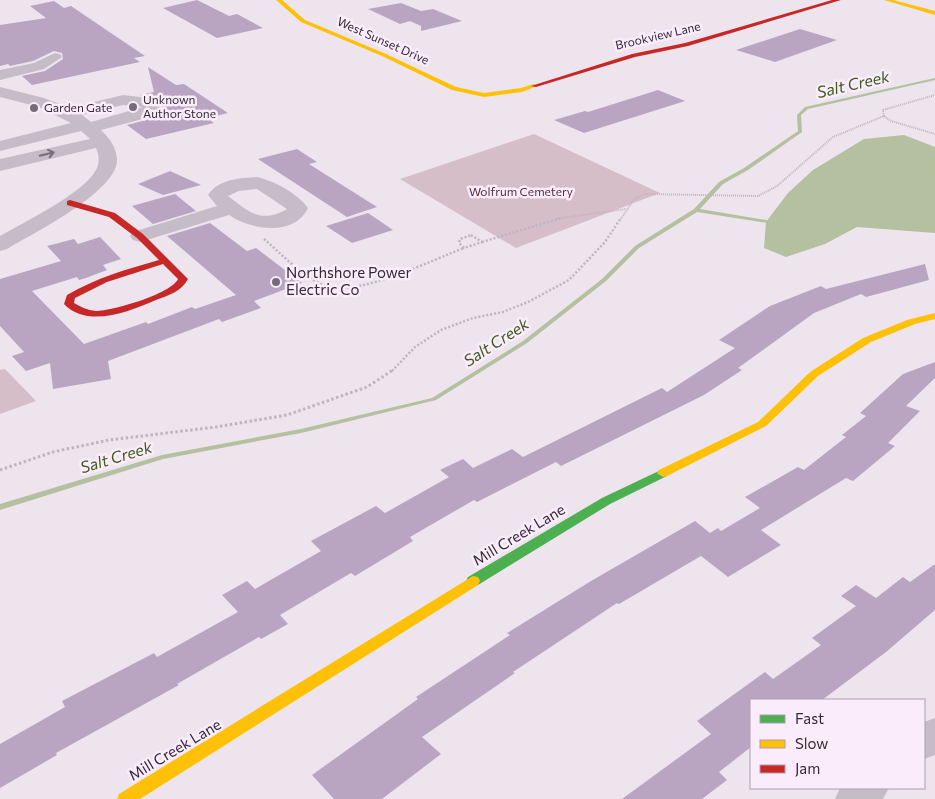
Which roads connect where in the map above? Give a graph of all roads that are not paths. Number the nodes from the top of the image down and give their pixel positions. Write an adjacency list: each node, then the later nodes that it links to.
1 (278, 0): 8 (street, West Sunset Drive)
2 (838, 0): 8 (street, Brookview Lane)
3 (887, 0): 4 (street)
4 (935, 13)
5 (55, 57): 6 (street)
6 (0, 75)
7 (0, 92): 9 (street)
8 (484, 95)
9 (70, 114): 10 (street); 10 (street)
10 (86, 127): 11 (street); 12 (street)
11 (102, 141): 13 (street, one-way to 11); 14 (street)
12 (0, 146)
13 (0, 165)
14 (70, 203): 16 (street); 17 (street)
15 (231, 208): 15 (street); 16 (street)
16 (140, 236): 18 (street)
17 (0, 245)
18 (165, 261): 18 (street)
19 (935, 316): 23 (street, Mill Creek Lane)
20 (935, 734): 21 (street)
21 (925, 742)
22 (868, 789): 24 (street)
23 (125, 799)
24 (856, 799)

